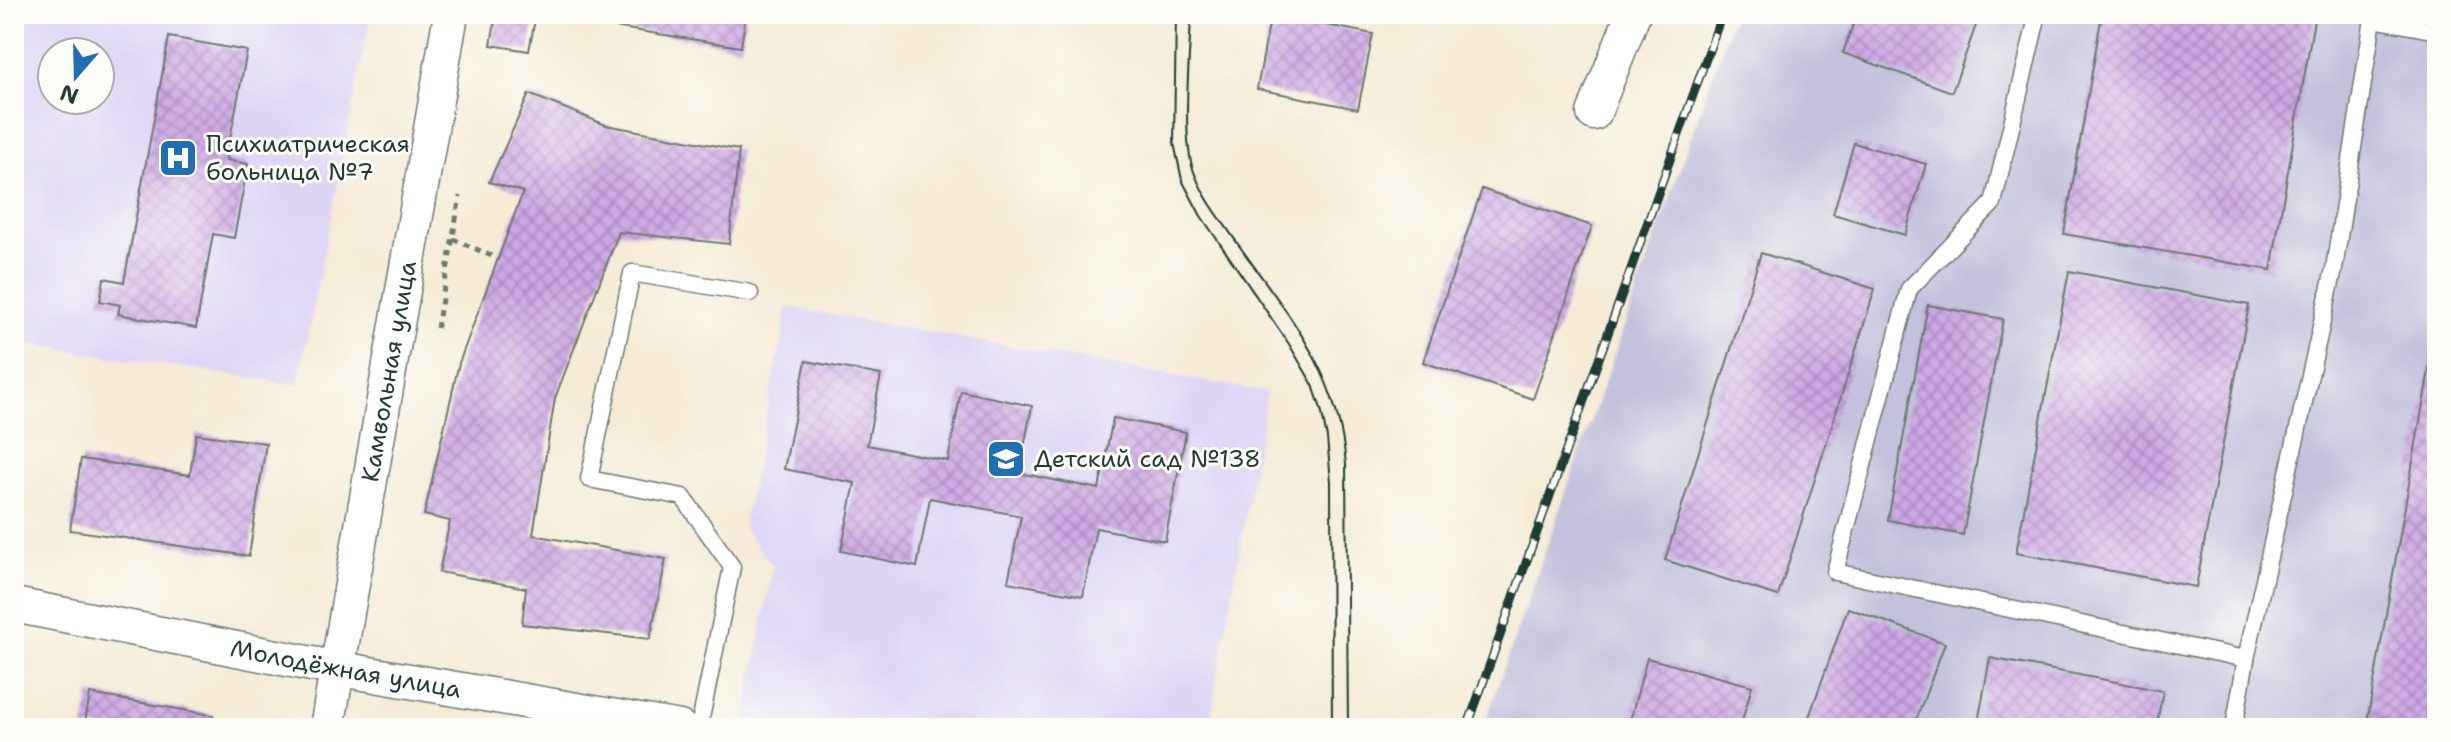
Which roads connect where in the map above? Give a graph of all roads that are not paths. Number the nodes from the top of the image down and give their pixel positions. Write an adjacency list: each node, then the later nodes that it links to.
1 (451, 14): 10 (street, Камвольная улица)
2 (1633, 14): 6 (street)
3 (2038, 14): 9 (lane)
4 (2373, 17): 5 (lane); 9 (lane)
5 (2437, 31)
6 (1594, 113)
7 (750, 293): 13 (lane)
8 (14, 605): 10 (street, Молодёжная улица)
9 (2246, 659): 14 (lane)
10 (338, 669): 11 (street, Камвольная улица); 12 (street, Молодёжная улица)
11 (327, 728)
12 (680, 728)
13 (699, 728)
14 (2234, 728)

